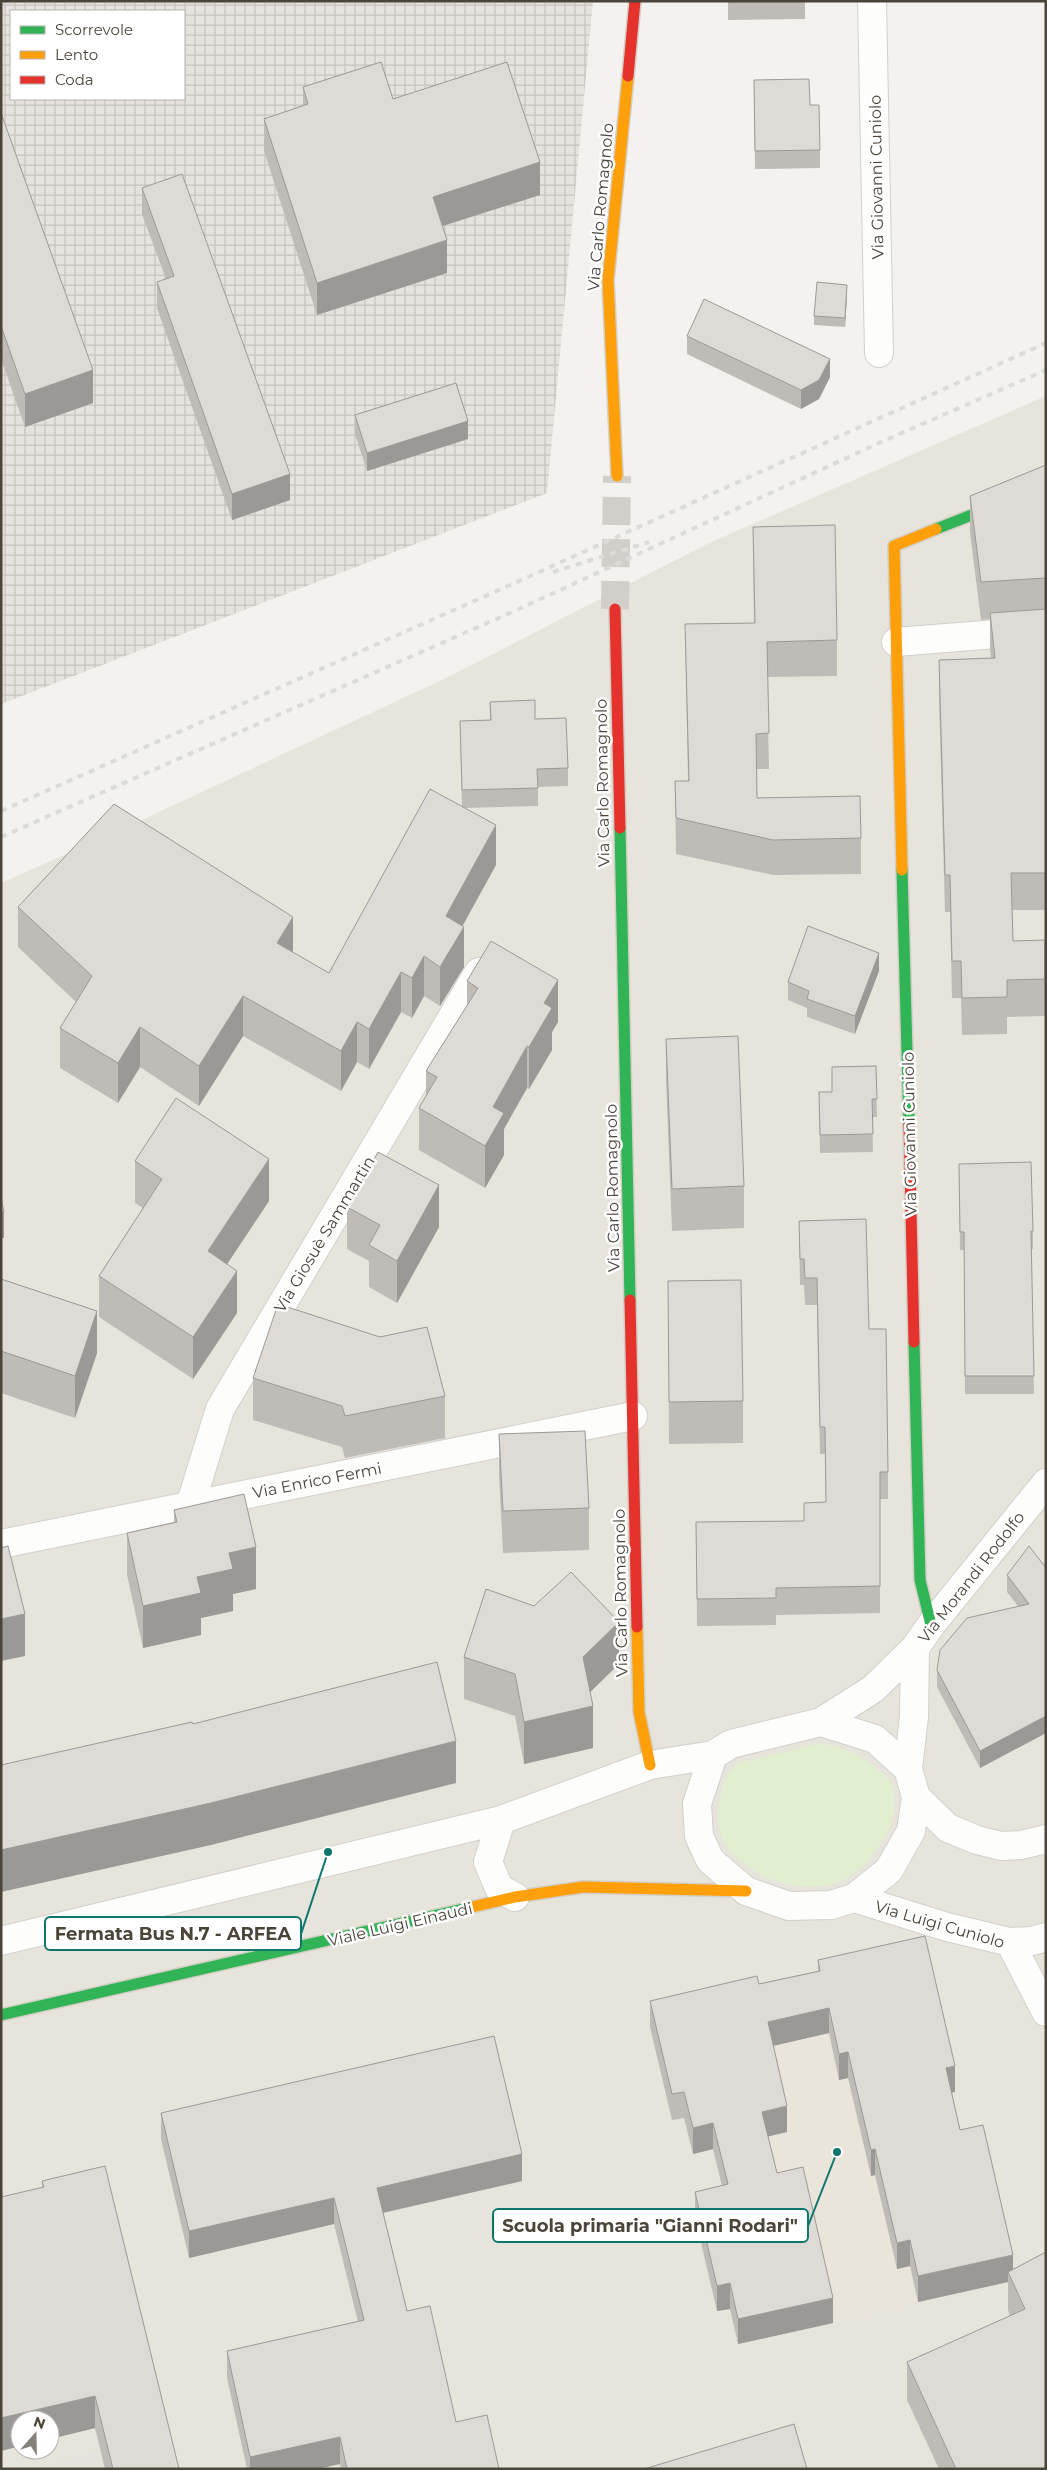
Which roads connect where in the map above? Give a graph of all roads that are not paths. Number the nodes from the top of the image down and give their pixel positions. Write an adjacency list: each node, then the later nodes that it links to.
1 (635, 1): 4 (street, Via Carlo Romagnolo)
2 (872, 1): 3 (street, Via Giovanni Cuniolo)
3 (879, 353)
4 (617, 476)
5 (1046, 486): 8 (street, Via Giovanni Cuniolo)
6 (615, 610): 10 (street, Via Carlo Romagnolo)
7 (1046, 630): 8 (street)
8 (896, 642): 14 (street, Via Giovanni Cuniolo)
9 (479, 972): 12 (street, Via Giosuè Sammartin)
10 (633, 1416): 12 (street, Via Enrico Fermi); 18 (street, Via Carlo Romagnolo)
11 (1046, 1483): 14 (street, Via Morandi Rodolfo)
12 (190, 1506): 13 (street, Via Enrico Fermi)
13 (1, 1544)
14 (931, 1625): 15 (street, Via Morandi Rodolfo)
15 (915, 1648): 16 (street); 19 (street)
16 (821, 1722): 17 (street); 19 (street)
17 (713, 1755): 18 (street); 24 (street)
18 (650, 1765): 21 (street)
19 (908, 1769): 20 (street)
20 (916, 1797): 22 (street); 26 (street)
21 (501, 1820): 25 (street); 28 (street)
22 (1034, 1842): 23 (street)
23 (1046, 1862)
24 (746, 1891): 25 (street, Viale Luigi Einaudi); 26 (street)
25 (514, 1897): 30 (street, Viale Luigi Einaudi)
26 (854, 1898): 27 (street, Via Luigi Cuniolo)
27 (1033, 1937): 29 (street, Via Luigi Cuniolo)
28 (1, 1941)
29 (1046, 2012)
30 (1, 2016)

